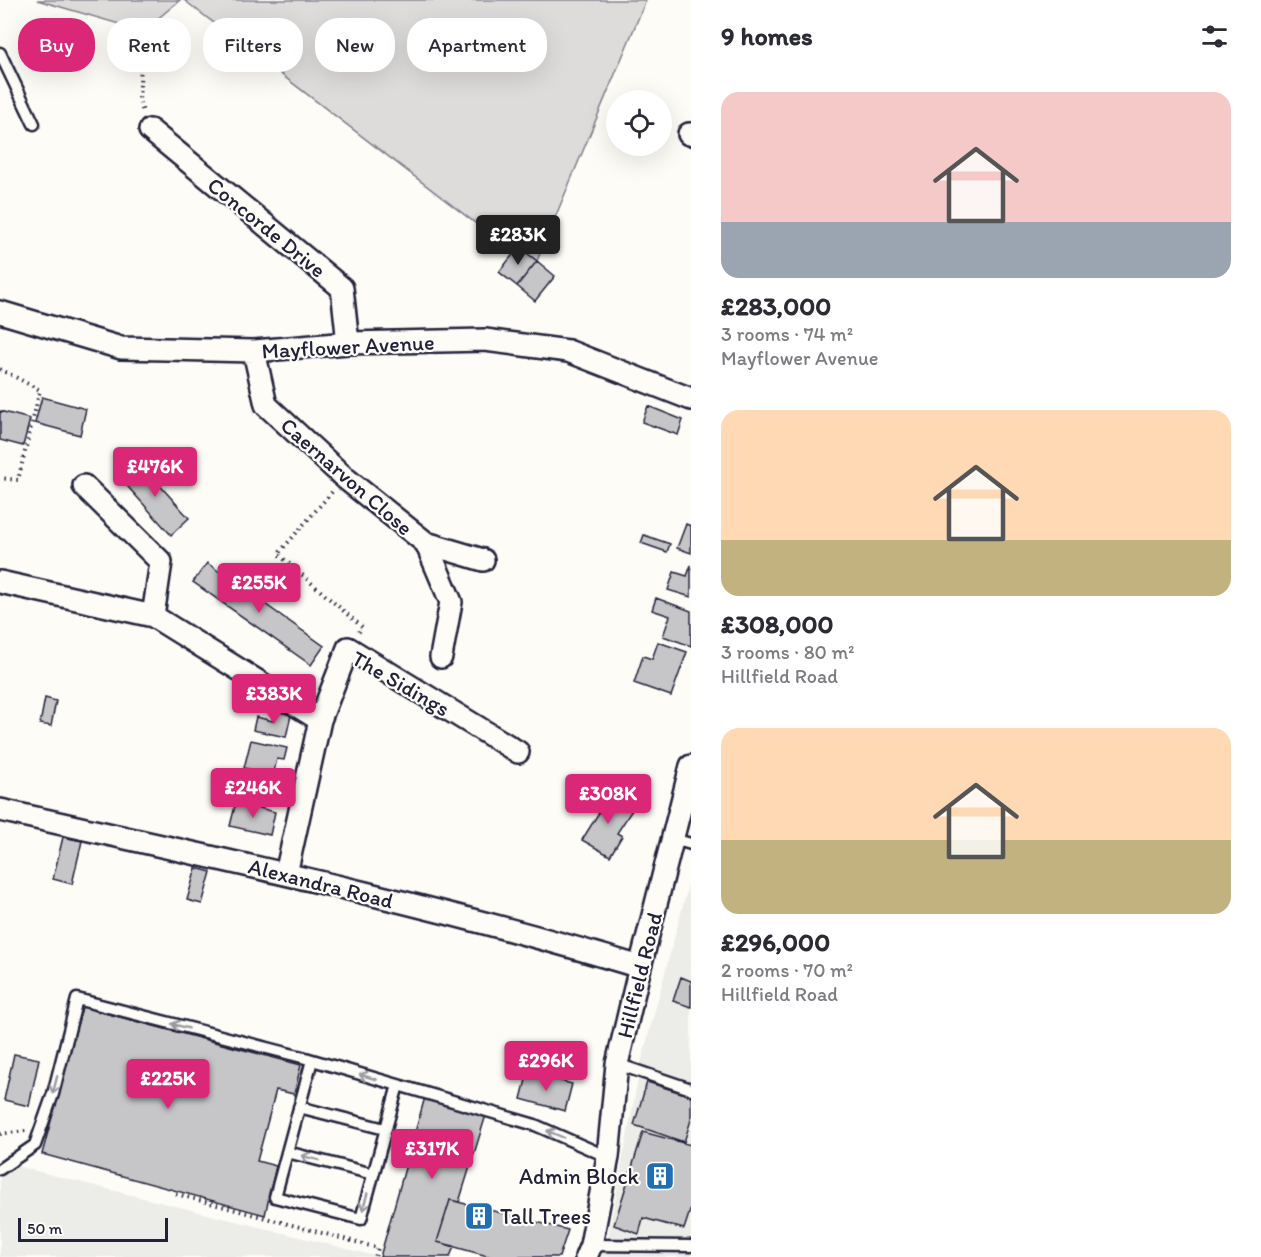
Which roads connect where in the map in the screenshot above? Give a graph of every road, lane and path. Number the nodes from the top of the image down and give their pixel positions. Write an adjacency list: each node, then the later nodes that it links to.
1 (0, 53): 3 (lane)
2 (141, 72): 4 (path)
3 (34, 124)
4 (150, 130): 6 (street, Concorde Drive)
5 (0, 312): 7 (street, Mayflower Avenue)
6 (348, 343): 7 (street, Mayflower Avenue); 9 (street, Mayflower Avenue)
7 (254, 351): 11 (street, Caernarvon Close)
8 (0, 369): 10 (path)
9 (691, 399)
10 (0, 478)
11 (345, 478): 13 (street, Caernarvon Close); 17 (path)
12 (84, 486): 16 (street)
13 (426, 543): 14 (street, Caernarvon Close); 18 (street)
14 (483, 560)
15 (0, 582): 16 (street)
16 (153, 616): 19 (street)
17 (362, 627)
18 (441, 657)
19 (320, 720): 20 (street, The Sidings); 24 (street)
20 (518, 752)
21 (691, 766): 23 (street, Hillfield Road)
22 (0, 810): 24 (street, Alexandra Road)
23 (682, 842): 25 (street, Hillfield Road)
24 (286, 874): 25 (street, Alexandra Road)
25 (640, 967): 27 (street, Hillfield Road)
26 (312, 1060): 28 (lane, one-way to 26); 30 (lane); 34 (lane, one-way to 34)
27 (617, 1064): 29 (lane); 33 (street, Hillfield Road)
28 (398, 1085): 31 (lane); 33 (lane, one-way to 28)
29 (691, 1089)
30 (299, 1107): 31 (lane); 32 (lane)
31 (385, 1129): 35 (lane)
32 (287, 1152): 35 (lane, one-way to 32); 35 (lane, one-way to 32)
33 (608, 1157): 38 (street, Hillfield Road)
34 (0, 1169)
35 (373, 1174)
36 (176, 1194): 39 (path)
37 (691, 1246): 38 (lane)
38 (589, 1251)
39 (375, 1257)

